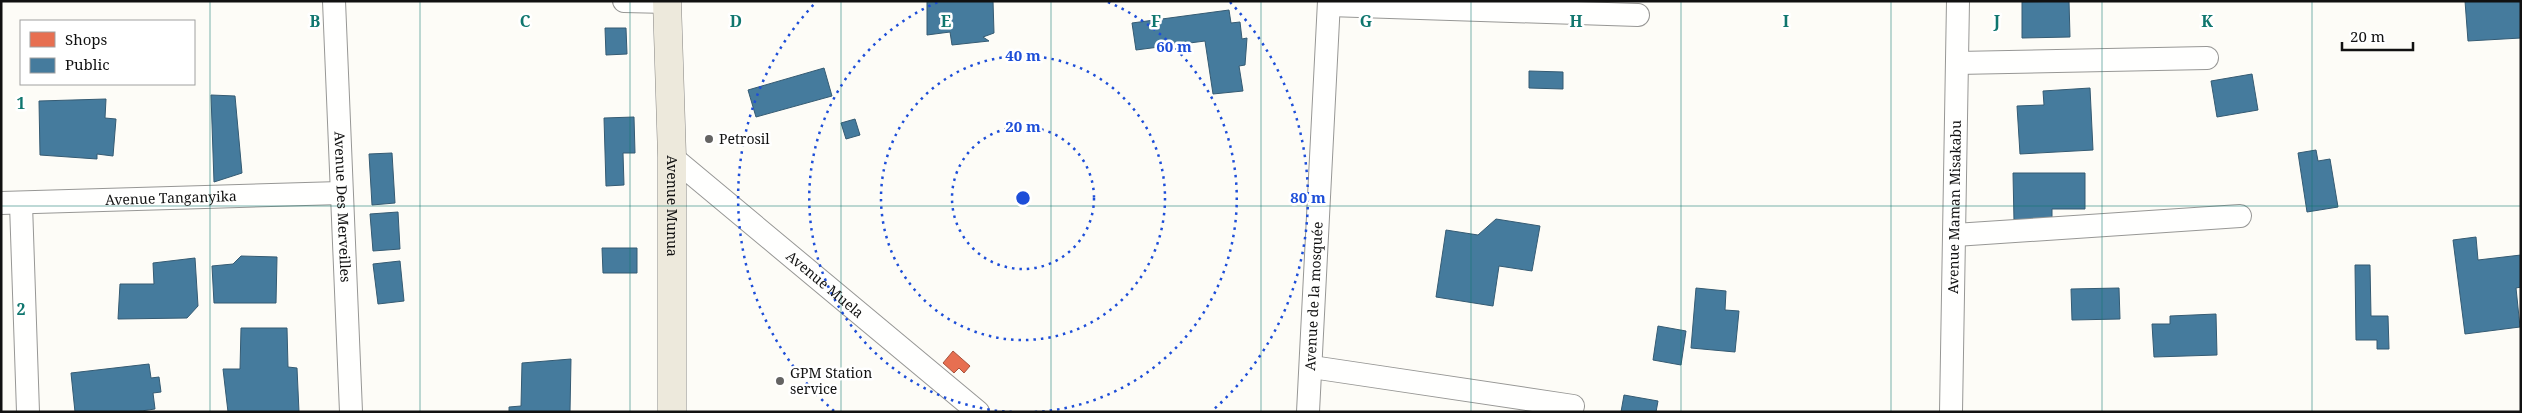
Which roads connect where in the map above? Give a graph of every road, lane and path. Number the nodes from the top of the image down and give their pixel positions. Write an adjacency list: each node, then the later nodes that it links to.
1 (334, 1): 10 (street, Avenue Des Merveilles)
2 (624, 1): 4 (street)
3 (1958, 1): 8 (street, Avenue Maman Misakabu)
4 (667, 2): 9 (main road, Avenue Munua)
5 (1329, 3): 6 (street); 14 (street, Avenue de la mosquée)
6 (1638, 15)
7 (2207, 58): 8 (street)
8 (1957, 62): 13 (street, Avenue Maman Misakabu)
9 (672, 158): 18 (main road, Avenue Munua); 19 (street, Avenue Muela)
10 (340, 193): 11 (street, Avenue Tanganyika); 17 (street, Avenue Des Merveilles)
11 (11, 203): 16 (street)
12 (2240, 216): 13 (street)
13 (1954, 235): 21 (street, Avenue Maman Misakabu)
14 (1312, 367): 15 (street); 20 (street, Avenue de la mosquée)
15 (1573, 406)
16 (28, 412)
17 (351, 412)
18 (672, 412)
19 (978, 412)
20 (1308, 412)
21 (1951, 412)

